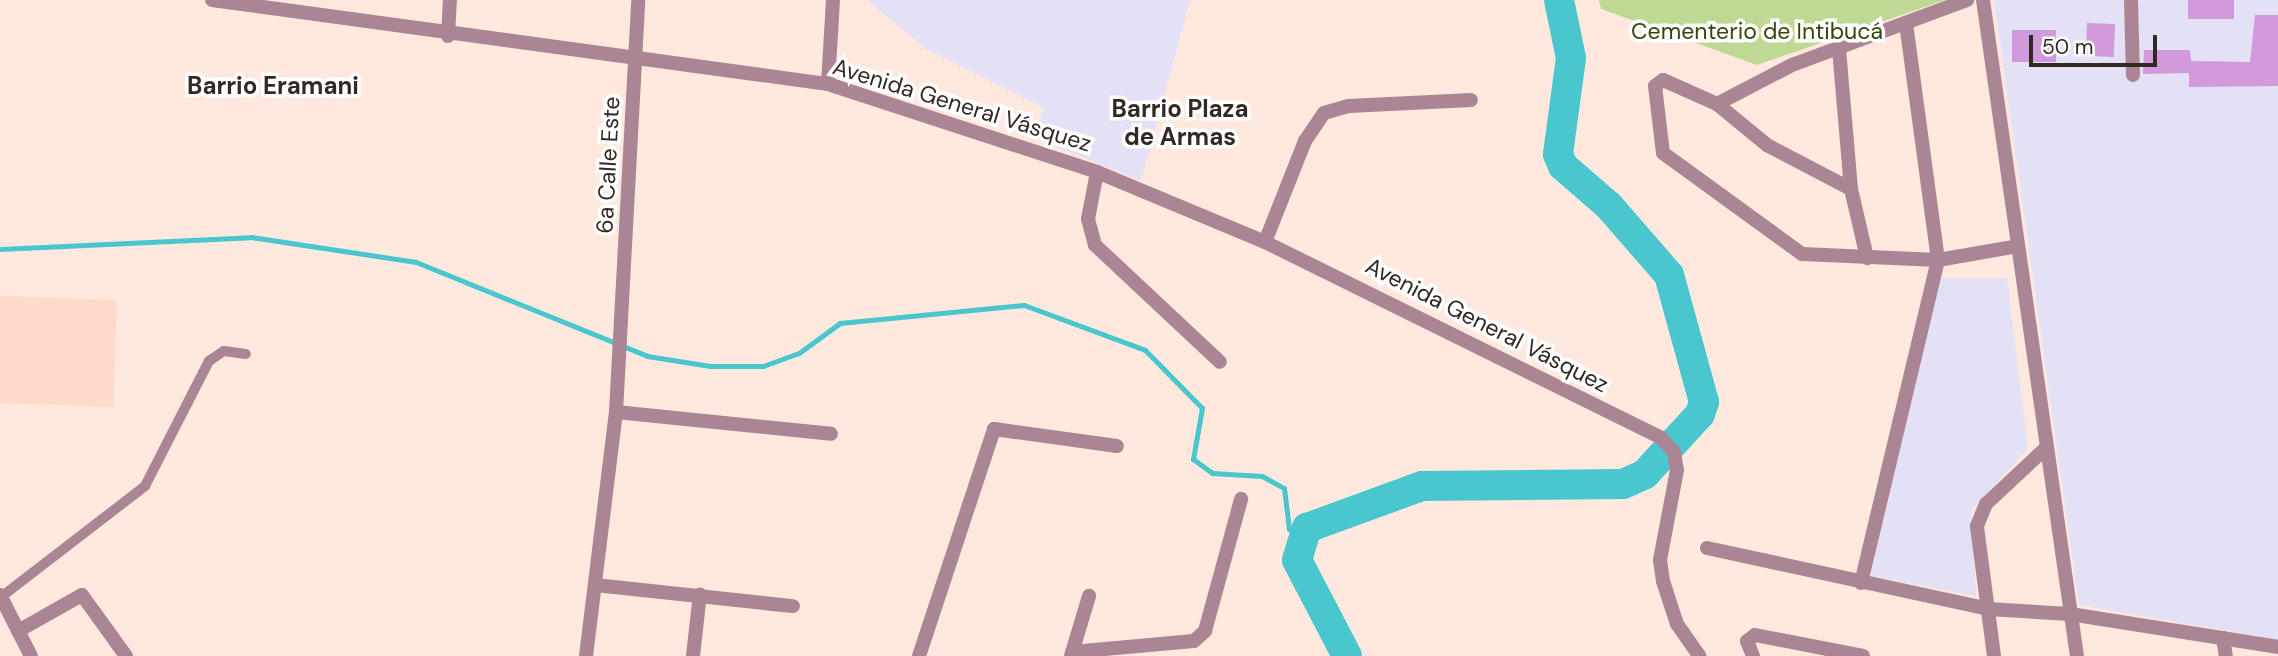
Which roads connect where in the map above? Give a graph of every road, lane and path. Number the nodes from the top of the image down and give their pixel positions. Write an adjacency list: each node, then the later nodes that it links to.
1 (213, 0): 9 (street, Avenida General Vásquez)
2 (450, 0): 9 (street)
3 (638, 0): 11 (street, 6a Calle Este)
4 (833, 0): 13 (street)
5 (1967, 0): 8 (street)
6 (1983, 0): 19 (street)
7 (2131, 0): 12 (street)
8 (1906, 23): 10 (street); 21 (street)
9 (448, 36): 11 (street, Avenida General Vásquez)
10 (1839, 49): 15 (street); 17 (street)
11 (636, 62): 13 (street, Avenida General Vásquez); 24 (street, 6a Calle Este)
12 (2133, 75)
13 (828, 84): 16 (street, Avenida General Vásquez)
14 (1471, 100): 18 (street)
15 (1717, 104): 17 (street); 20 (street)
16 (1097, 172): 18 (street, Avenida General Vásquez); 23 (street)
17 (1851, 189): 20 (street)
18 (1265, 242): 47 (street, Avenida General Vásquez)
19 (2018, 246): 21 (street); 27 (street)
20 (1867, 258): 21 (street)
21 (1938, 260): 30 (street)
22 (246, 354): 33 (lane)
23 (1220, 362)
24 (617, 412): 25 (street); 31 (street, 6a Calle Este)
25 (831, 435)
26 (1117, 446): 46 (street)
27 (2047, 447): 36 (street); 37 (street)
28 (1241, 499): 41 (street)
29 (1707, 548): 30 (street)
30 (1861, 583): 36 (street)
31 (595, 585): 32 (street); 44 (street, 6a Calle Este)
32 (700, 594): 35 (street); 45 (street)
33 (0, 596): 38 (street)
34 (1089, 596): 41 (street)
35 (793, 606)
36 (1988, 609): 37 (street); 50 (street)
37 (2070, 614): 39 (street); 51 (street)
38 (18, 631): 42 (street); 43 (street)
39 (2223, 638): 40 (street); 52 (street)
40 (2278, 647)
41 (1072, 654)
42 (31, 656)
43 (126, 656)
44 (586, 656)
45 (692, 656)
46 (919, 656)
47 (1699, 656)
48 (1753, 656): 49 (street)
49 (1863, 656)
50 (1994, 656)
51 (2077, 656)
52 (2227, 656)

